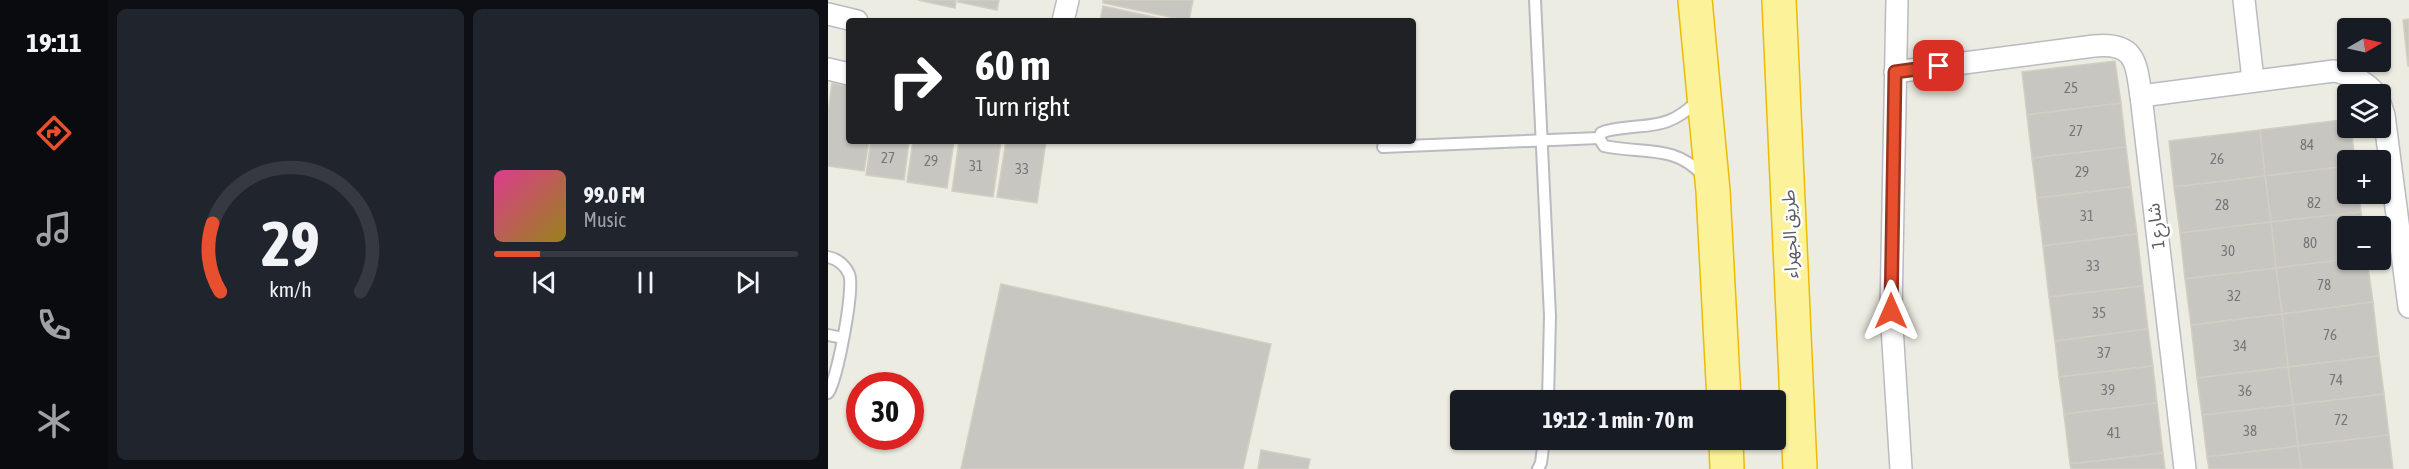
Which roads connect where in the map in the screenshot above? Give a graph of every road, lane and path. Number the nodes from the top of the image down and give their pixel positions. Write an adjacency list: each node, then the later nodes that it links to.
1 (1068, 0): 9 (street)
2 (1535, 0): 19 (lane)
3 (1695, 0): 15 (highway)
4 (1779, 0): 33 (highway, طريق الجهراء)
5 (1897, 0): 11 (street)
6 (2244, 0): 13 (street)
7 (828, 14): 8 (street)
8 (846, 18)
9 (1064, 18)
10 (828, 69): 12 (street)
11 (1895, 72): 16 (street, شارع 1); 34 (street)
12 (846, 73)
13 (2253, 81): 14 (street); 16 (street)
14 (2364, 84)
15 (1705, 92): 17 (lane); 21 (highway)
16 (2141, 96): 35 (street, شارع 1)
17 (1599, 138): 19 (lane); 21 (lane)
18 (2387, 138): 23 (street)
19 (1542, 141): 20 (lane); 26 (lane)
20 (1383, 147)
21 (1713, 191): 27 (highway)
22 (828, 257): 25 (lane)
23 (2409, 307)
24 (828, 334): 25 (lane)
25 (843, 338): 28 (lane)
26 (1548, 390)
27 (1723, 390)
28 (828, 393)
29 (1543, 450): 31 (lane)
30 (1726, 450): 32 (highway)
31 (1538, 469)
32 (1727, 469)
33 (1800, 469)
34 (1900, 469)
35 (2185, 469)

